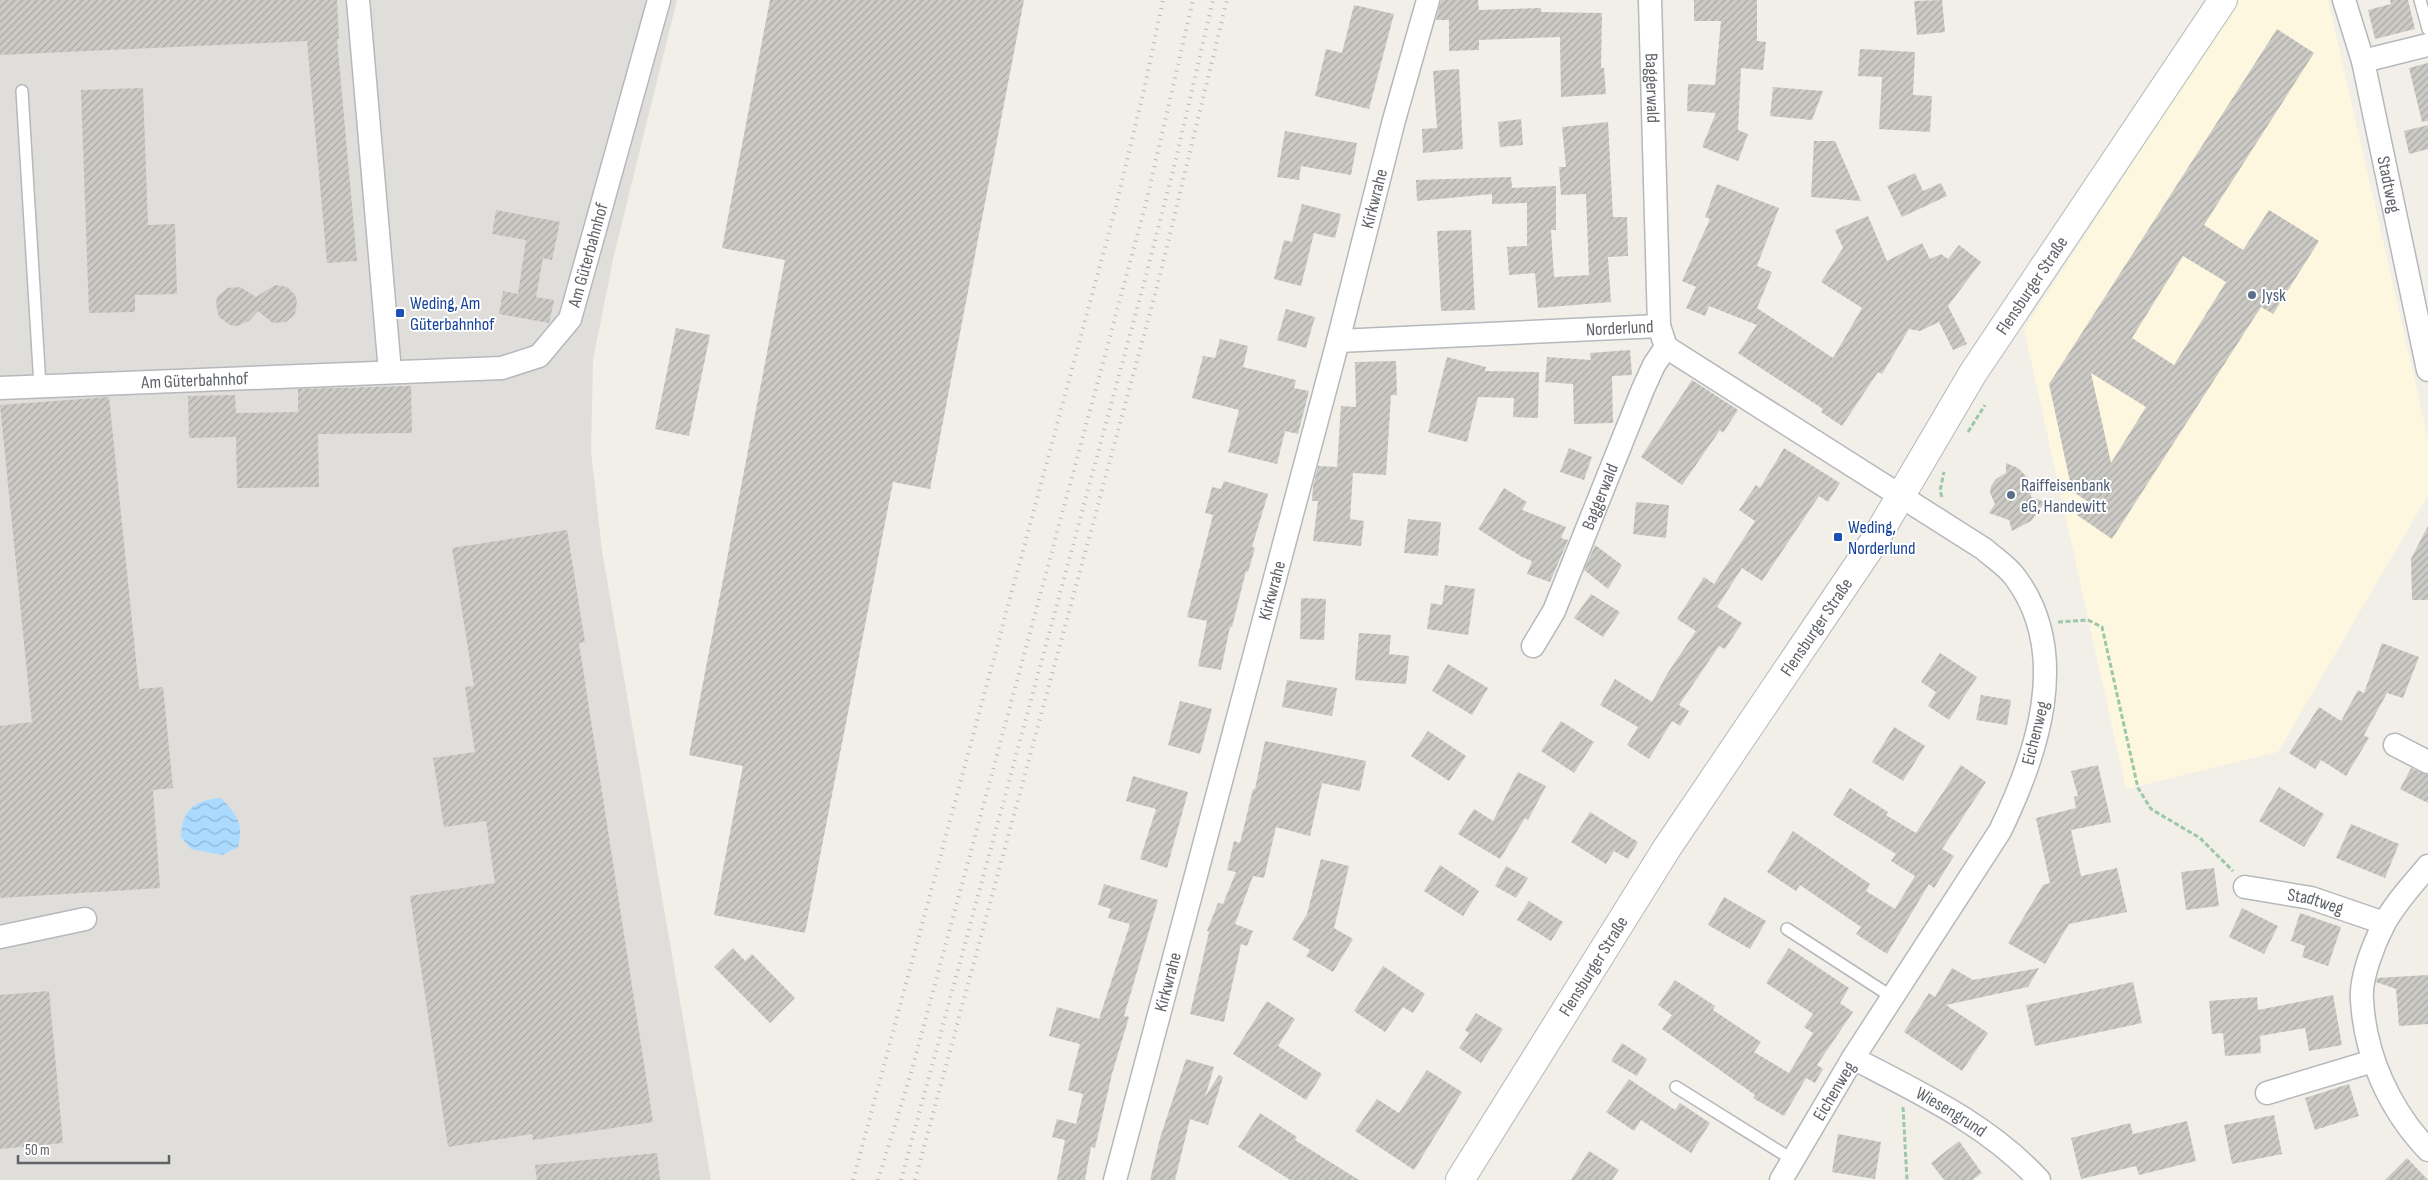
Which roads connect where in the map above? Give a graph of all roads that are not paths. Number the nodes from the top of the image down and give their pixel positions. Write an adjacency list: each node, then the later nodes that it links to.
1 (358, 0): 16 (street)
2 (659, 0): 16 (street, Am Güterbahnhof)
3 (1428, 0): 13 (street, Kirkwrahe)
4 (1650, 0): 12 (street, Baggerwald)
5 (2223, 0): 19 (street, Flensburger Straße)
6 (2344, 0): 10 (street, Stadtweg)
7 (2420, 0): 8 (lane)
8 (2428, 29)
9 (2428, 46): 10 (street)
10 (2363, 61): 15 (street, Stadtweg)
11 (22, 91): 17 (lane)
12 (1659, 326): 13 (street, Norderlund); 14 (street, Norderlund)
13 (1338, 342): 36 (street, Kirkwrahe)
14 (1666, 347): 19 (street, Norderlund); 20 (street, Baggerwald)
15 (2428, 370)
16 (390, 372): 17 (street, Am Güterbahnhof)
17 (40, 386): 18 (street, Am Güterbahnhof)
18 (0, 388)
19 (1902, 498): 29 (street, Eichenweg); 37 (street, Flensburger Straße)
20 (1532, 646)
21 (2395, 745): 22 (street)
22 (2428, 762)
23 (2428, 866): 26 (street)
24 (2245, 887): 26 (street, Stadtweg)
25 (85, 919): 28 (street)
26 (2384, 923): 31 (street)
27 (1787, 929): 29 (lane)
28 (0, 937)
29 (1892, 997): 30 (street, Eichenweg)
30 (1854, 1058): 35 (street, Eichenweg); 39 (street, Wiesengrund)
31 (2373, 1062): 33 (street); 34 (street)
32 (1676, 1087): 35 (lane)
33 (2267, 1093)
34 (2428, 1150)
35 (1793, 1160): 38 (street, Eichenweg)
36 (1115, 1180)
37 (1460, 1180)
38 (1781, 1180)
39 (2039, 1180)

